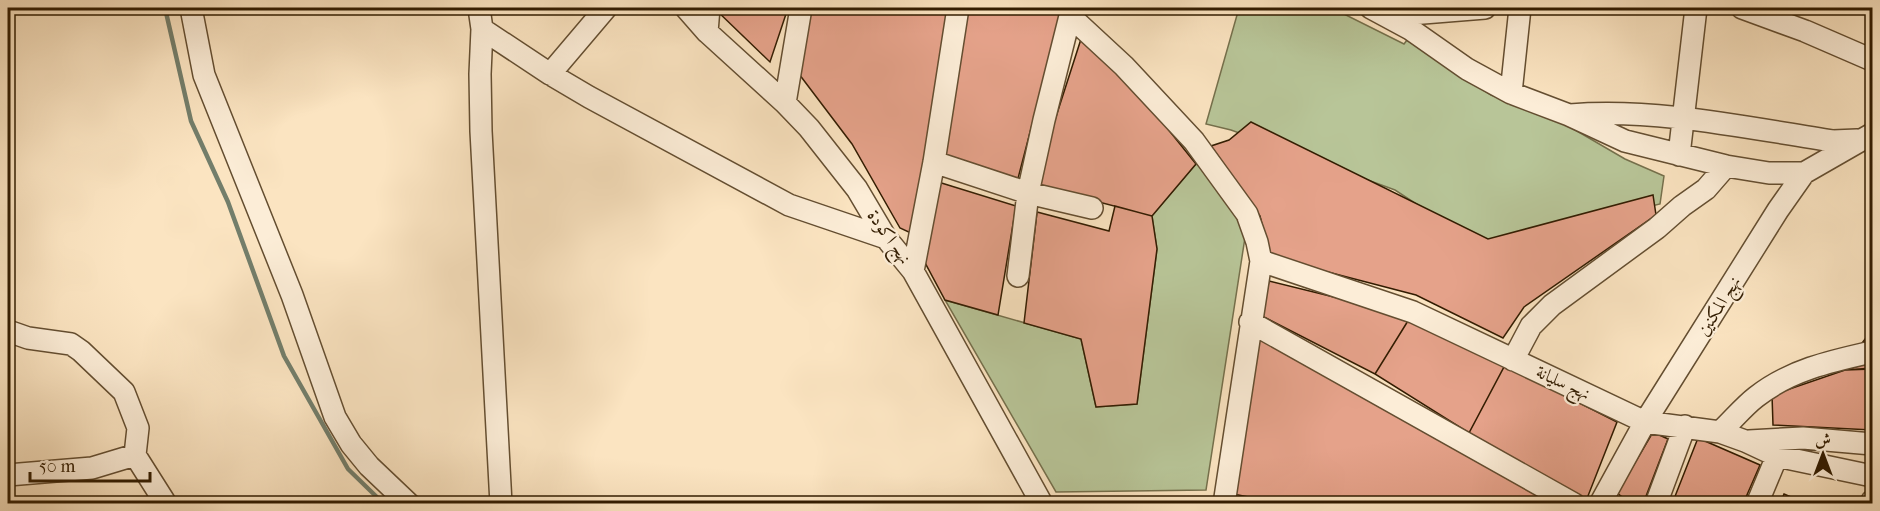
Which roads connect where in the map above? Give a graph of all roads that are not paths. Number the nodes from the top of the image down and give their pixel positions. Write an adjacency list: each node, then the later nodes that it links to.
1 (191, 8): 47 (street)
2 (480, 8): 14 (street)
3 (606, 8): 17 (street)
4 (686, 8): 15 (street, نهج اكودة)
5 (709, 8): 15 (street)
6 (801, 8): 19 (street)
7 (958, 8): 25 (street)
8 (1485, 8): 13 (street)
9 (1520, 8): 18 (street)
10 (1696, 8): 22 (street)
11 (1742, 8): 16 (street)
12 (1071, 12): 28 (street); 31 (street)
13 (1379, 12): 18 (street)
14 (482, 29): 17 (street); 50 (street)
15 (707, 32): 19 (street, نهج اكودة)
16 (1872, 60)
17 (550, 74): 30 (street)
18 (1511, 93): 20 (street)
19 (785, 103): 30 (street, نهج اكودة)
20 (1569, 115): 22 (street); 24 (street)
21 (1872, 115): 23 (street)
22 (1682, 119): 23 (street); 24 (street)
23 (1871, 136): 27 (street, نهج المكنين)
24 (1679, 155): 26 (street)
25 (934, 162): 28 (street); 32 (street)
26 (1726, 166): 27 (street); 37 (street)
27 (1804, 173): 38 (street, نهج المكنين)
28 (1028, 193): 29 (street); 33 (street)
29 (1092, 208)
30 (885, 237): 32 (street, نهج اكودة)
31 (1261, 261): 34 (street); 37 (street, نهج سليانة)
32 (913, 271): 51 (street, نهج اكودة)
33 (1018, 276)
34 (1250, 322): 52 (street); 53 (street)
35 (8, 331): 43 (street)
36 (1872, 352): 40 (street)
37 (1514, 360): 38 (street, نهج سليانة)
38 (1645, 422): 39 (street, نهج سليانة); 48 (street, نهج المكنين)
39 (1685, 426): 40 (street, نهج سليانة); 54 (street)
40 (1720, 432): 41 (street, نهج سليانة)
41 (1745, 441): 42 (street); 44 (street, نهج سليانة)
42 (1872, 444)
43 (135, 455): 45 (street); 49 (street)
44 (1777, 456): 46 (street, نهج سليانة); 55 (street)
45 (8, 475)
46 (1872, 476)
47 (410, 502)
48 (1603, 502)
49 (166, 504)
50 (501, 504)
51 (1042, 504)
52 (1224, 504)
53 (1574, 504)
54 (1656, 504)
55 (1757, 504)

